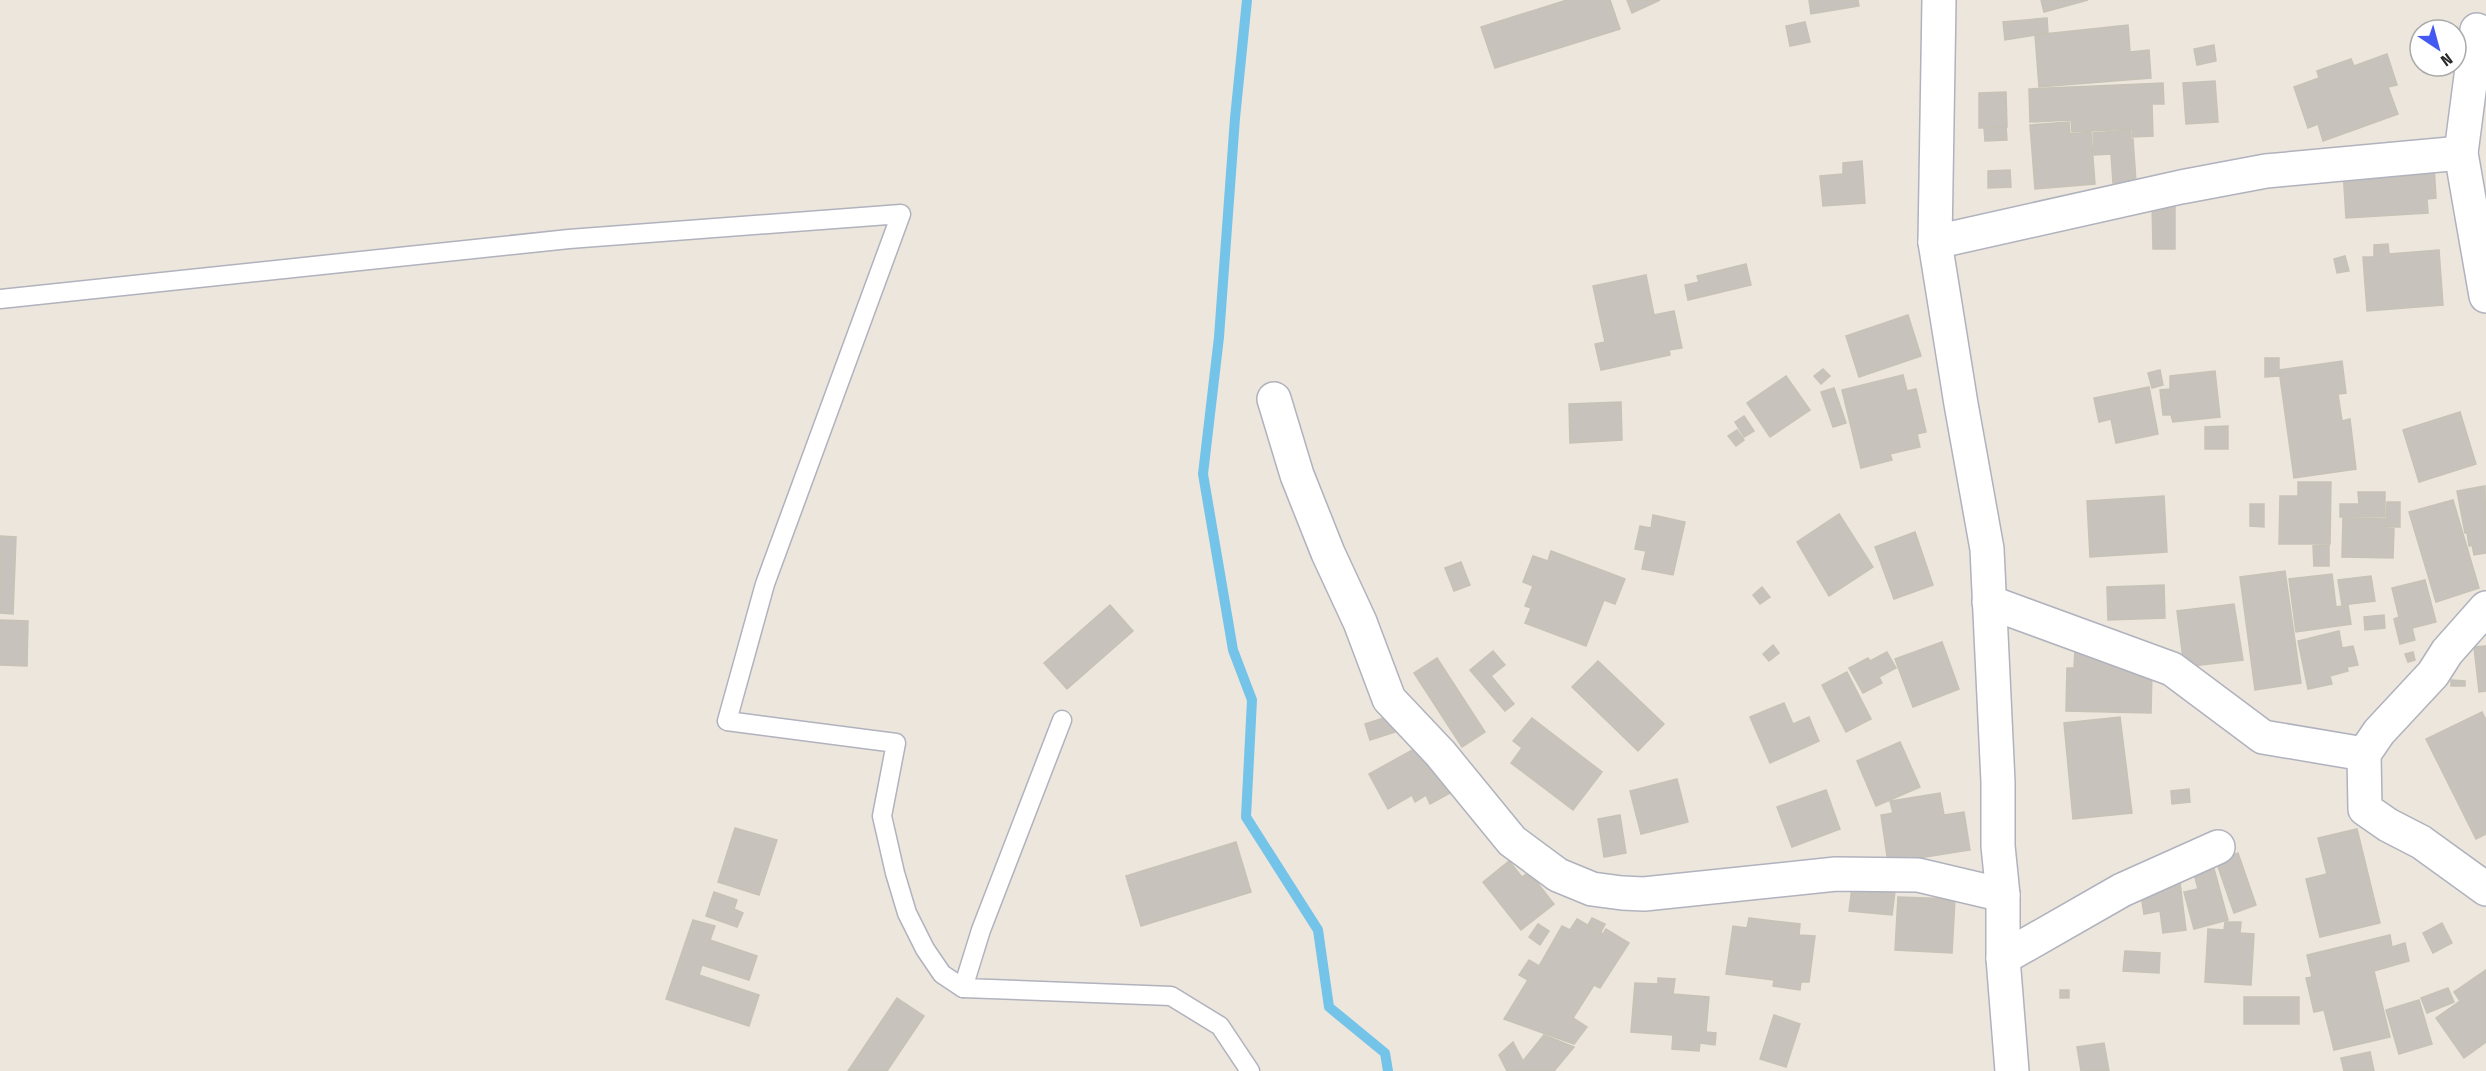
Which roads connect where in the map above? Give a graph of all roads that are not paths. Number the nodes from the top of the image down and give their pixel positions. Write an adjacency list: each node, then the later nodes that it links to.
1 (1939, 0): 4 (street)
2 (2477, 30): 3 (street)
3 (2461, 153): 4 (street); 5 (street)
4 (1935, 242): 8 (street)
5 (2486, 296)
6 (0, 299): 16 (lane)
7 (1274, 399): 14 (street)
8 (1989, 602): 11 (street); 14 (street)
9 (2486, 608): 11 (street)
10 (1062, 720): 16 (lane)
11 (2364, 754): 13 (street)
12 (2218, 847): 15 (street)
13 (2486, 889)
14 (2003, 895): 15 (street)
15 (2003, 958): 18 (street)
16 (963, 988): 17 (lane)
17 (1250, 1071)
18 (2012, 1071)

